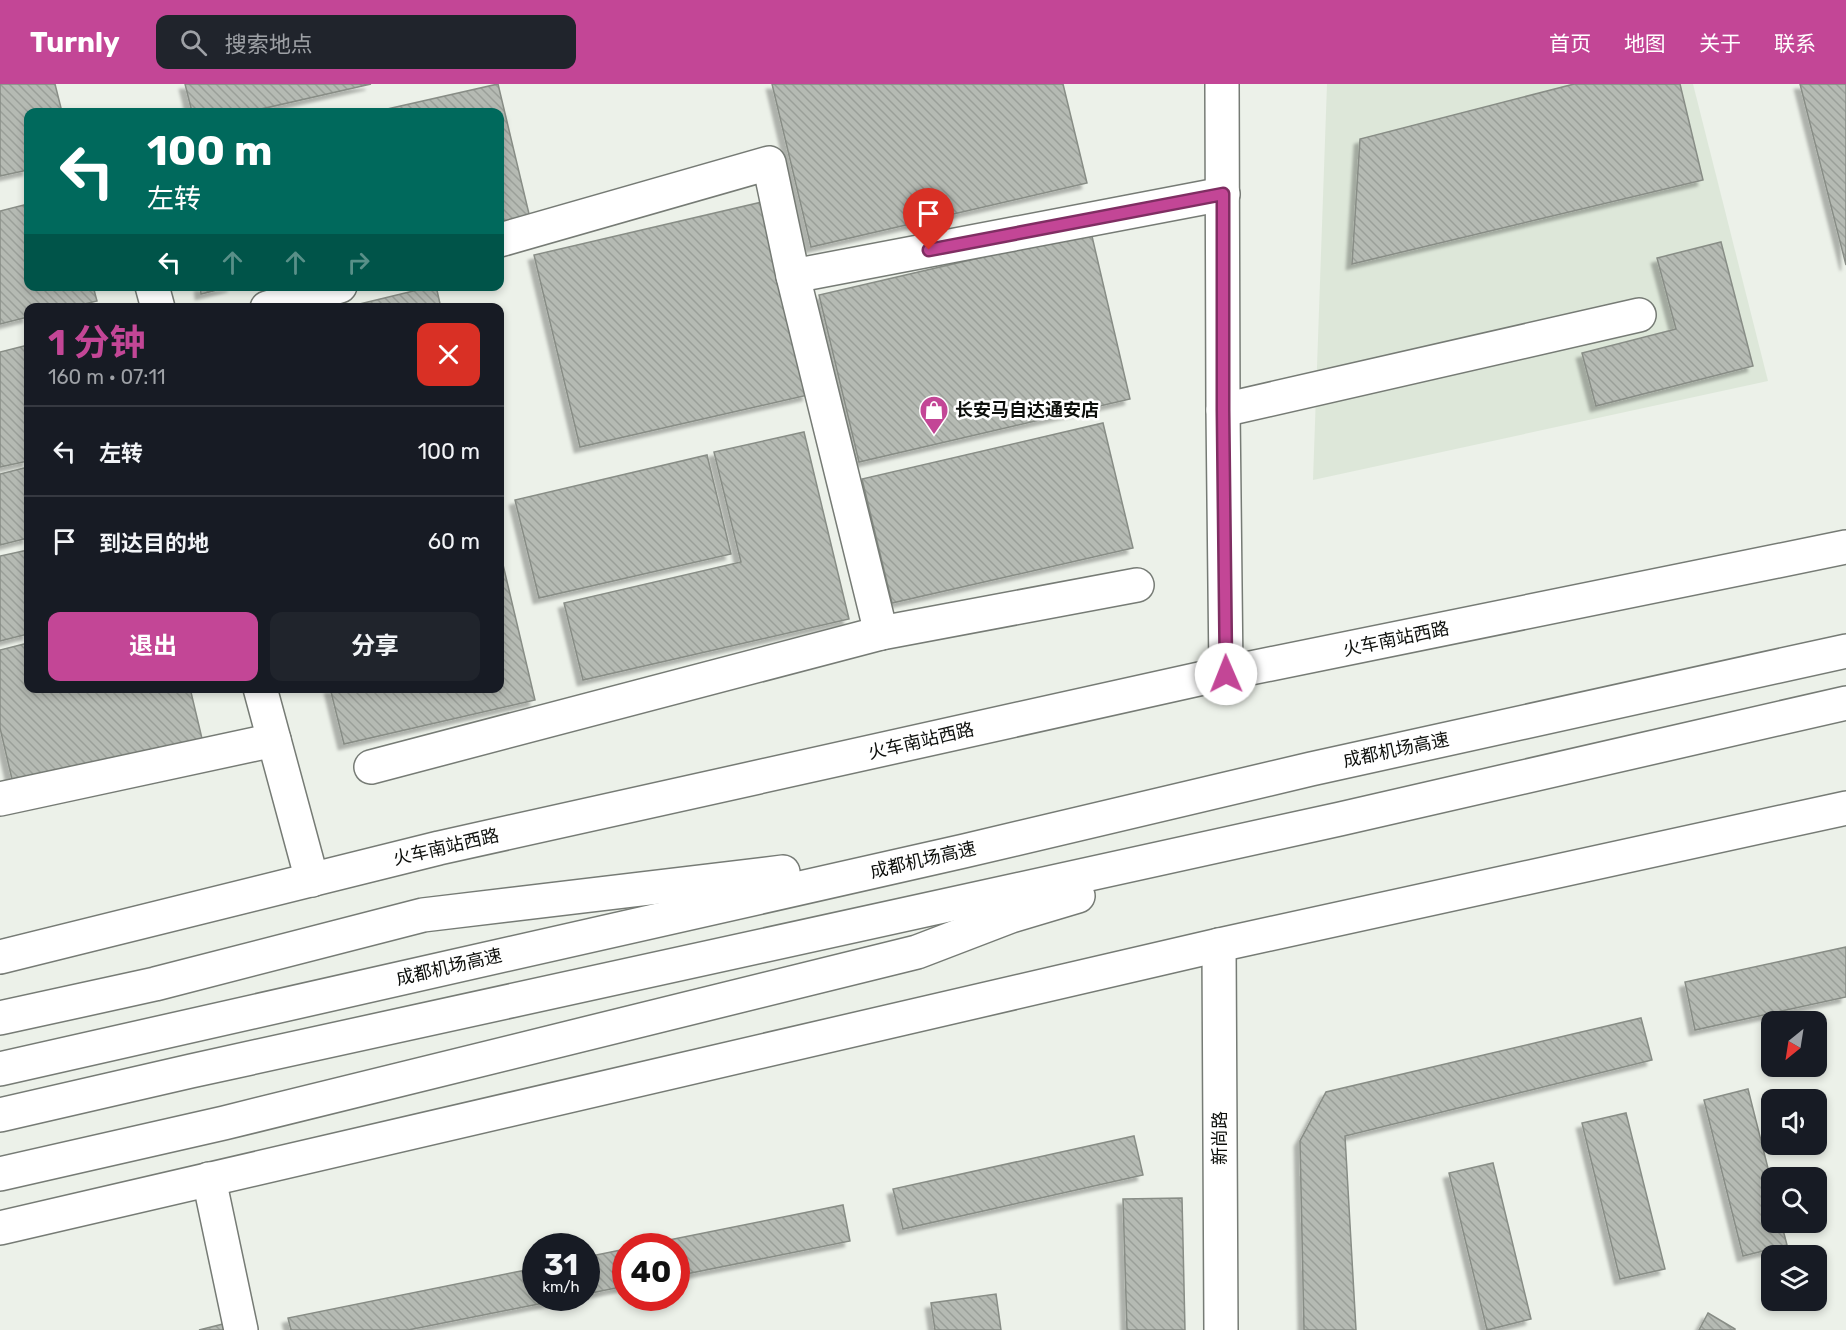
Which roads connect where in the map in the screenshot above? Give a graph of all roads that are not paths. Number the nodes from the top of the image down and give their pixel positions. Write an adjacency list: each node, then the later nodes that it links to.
1 (1222, 84): 2 (main road)
2 (1223, 194): 4 (main road); 8 (main road)
3 (504, 239): 4 (main road)
4 (793, 276): 13 (main road)
5 (323, 291): 6 (main road)
6 (284, 303)
7 (1639, 315): 8 (main road)
8 (1223, 410): 15 (main road)
9 (1846, 547): 10 (main road, 火车南站西路)
10 (1762, 564): 11 (main road); 15 (main road, 火车南站西路)
11 (1846, 565)
12 (1137, 585): 13 (main road)
13 (881, 633): 19 (main road)
14 (1846, 651): 23 (main road, 成都机场高速)
15 (1226, 674): 24 (main road, 火车南站西路)
16 (261, 693): 18 (main road)
17 (1846, 703): 22 (main road)
18 (274, 740): 20 (main road); 24 (main road)
19 (371, 767)
20 (0, 799)
21 (1846, 808): 25 (main road)
22 (1340, 819): 29 (main road); 30 (main road)
23 (964, 850): 27 (main road); 28 (main road, 成都机场高速)
24 (312, 880): 26 (main road, 火车南站西路)
25 (1219, 945): 31 (main road); 34 (main road, 新尚路)
26 (0, 957)
27 (0, 1018)
28 (0, 1069)
29 (0, 1115)
30 (0, 1174)
31 (209, 1179): 32 (main road); 33 (main road)
32 (0, 1228)
33 (241, 1330)
34 (1221, 1330)

